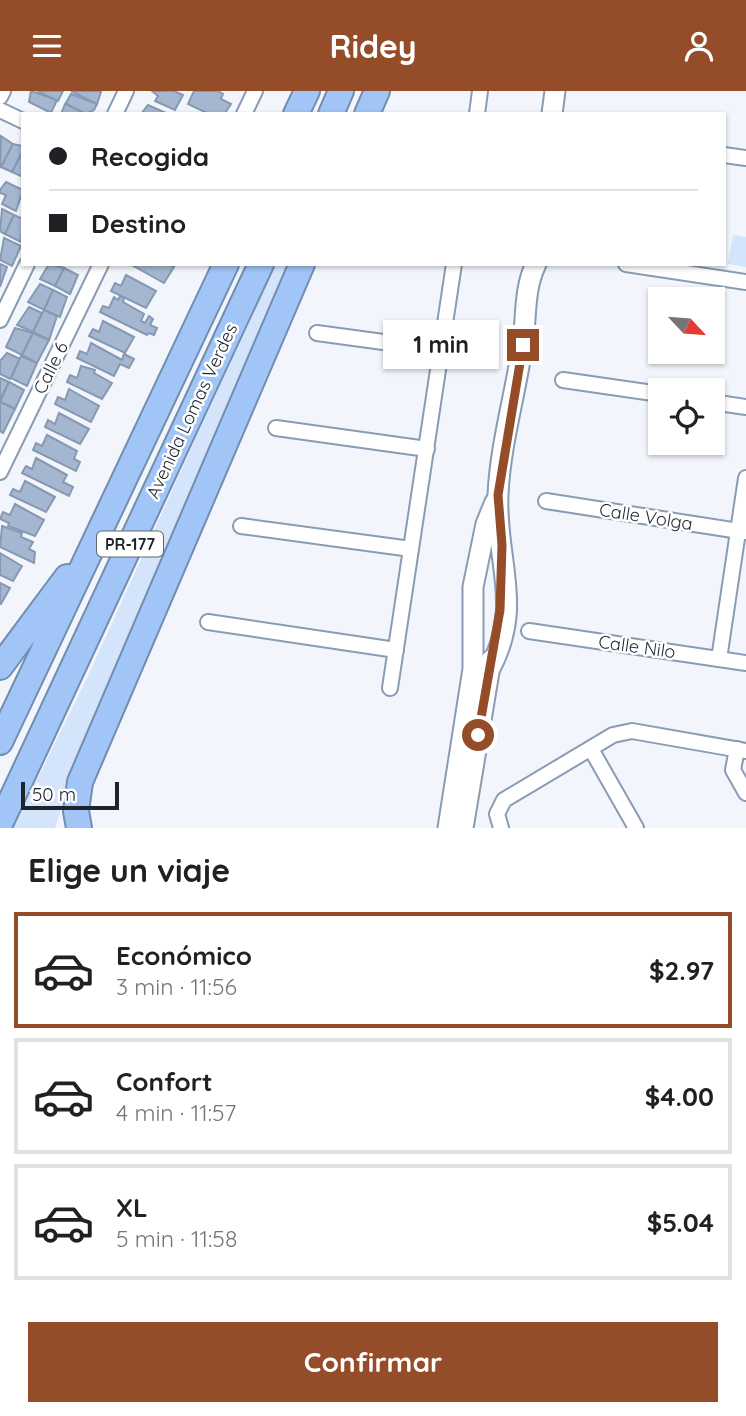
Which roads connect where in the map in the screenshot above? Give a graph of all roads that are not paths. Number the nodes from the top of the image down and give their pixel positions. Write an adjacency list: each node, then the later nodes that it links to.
1 (3, 91): 9 (street)
2 (126, 91): 11 (street)
3 (255, 91): 12 (street)
4 (307, 91): 13 (highway)
5 (341, 91): 14 (highway)
6 (377, 91): 15 (highway)
7 (480, 91): 16 (street)
8 (555, 91): 17 (street)
9 (0, 97)
10 (0, 110): 18 (street)
11 (116, 112)
12 (245, 112)
13 (297, 112)
14 (332, 112)
15 (368, 112)
16 (477, 112)
17 (552, 112)
18 (21, 120)
19 (726, 155): 20 (street)
20 (746, 158)
21 (26, 266): 30 (street)
22 (101, 266): 39 (street, Calle 6)
23 (225, 266): 45 (highway, Avenida Lomas Verdes / PR-177)
24 (260, 266): 63 (highway, Avenida Lomas Verdes / PR-177)
25 (301, 266): 61 (highway)
26 (454, 266): 32 (street)
27 (639, 266): 29 (street)
28 (533, 267): 41 (street)
29 (746, 282)
30 (0, 320)
31 (317, 333): 32 (street)
32 (442, 350): 38 (street)
33 (563, 380): 34 (street)
34 (648, 392)
35 (725, 404): 36 (street)
36 (746, 407)
37 (276, 428): 38 (street)
38 (427, 449): 47 (street)
39 (0, 472)
40 (746, 478): 44 (street)
41 (498, 495): 46 (street); 49 (street)
42 (546, 501): 44 (street, Calle Volga)
43 (241, 526): 47 (street)
44 (742, 532): 53 (street)
45 (100, 535): 55 (highway); 58 (highway, Avenida Lomas Verdes / PR-177)
46 (502, 545): 48 (street); 56 (street)
47 (411, 549): 52 (street)
48 (500, 588): 49 (street); 56 (street)
49 (473, 591): 66 (street)
50 (208, 622): 52 (street)
51 (528, 631): 53 (street, Calle Nilo)
52 (396, 650): 57 (street)
53 (719, 659): 54 (street, Calle Nilo)
54 (746, 663)
55 (0, 667)
56 (488, 672): 67 (street)
57 (390, 688)
58 (0, 742)
59 (591, 749): 60 (street); 68 (street); 69 (street)
60 (741, 750): 62 (street)
61 (80, 782): 64 (highway); 65 (highway)
62 (746, 793)
63 (0, 824)
64 (65, 828)
65 (79, 828)
66 (448, 828)
67 (463, 828)
68 (501, 828)
69 (636, 828)

